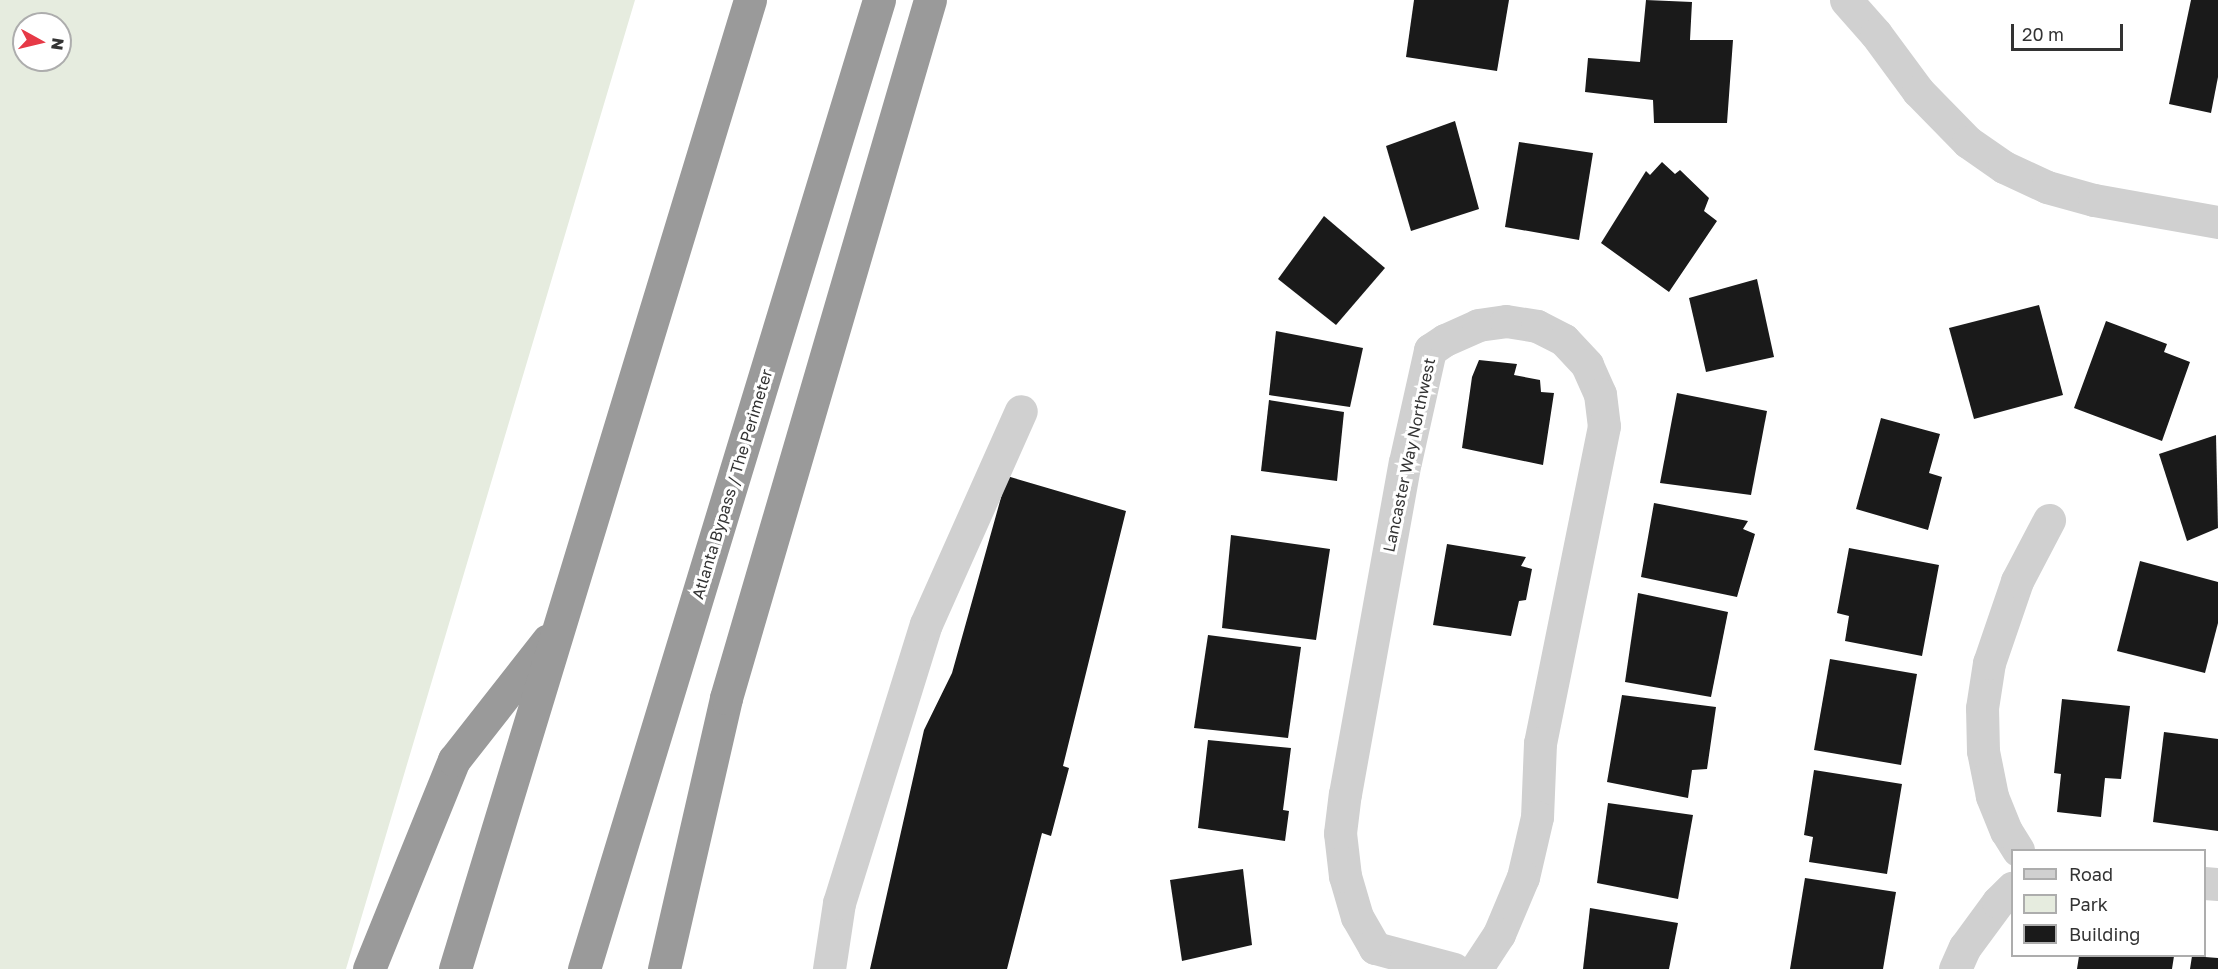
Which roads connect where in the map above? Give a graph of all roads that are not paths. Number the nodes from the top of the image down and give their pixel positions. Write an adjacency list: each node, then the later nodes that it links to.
1 (750, 0): 8 (highway)
2 (879, 0): 13 (highway, Atlanta Bypass / The Perimeter)
3 (930, 0): 14 (highway)
4 (1846, 0): 5 (street)
5 (2218, 222)
6 (1021, 411): 15 (street)
7 (2049, 520): 9 (street)
8 (560, 624): 11 (highway); 12 (highway)
9 (2017, 849)
10 (2011, 890): 18 (street)
11 (369, 969)
12 (455, 969)
13 (584, 969)
14 (664, 969)
15 (829, 969)
16 (1454, 969): 17 (street, Lancaster Way Northwest)
17 (1476, 969)
18 (1955, 969)

